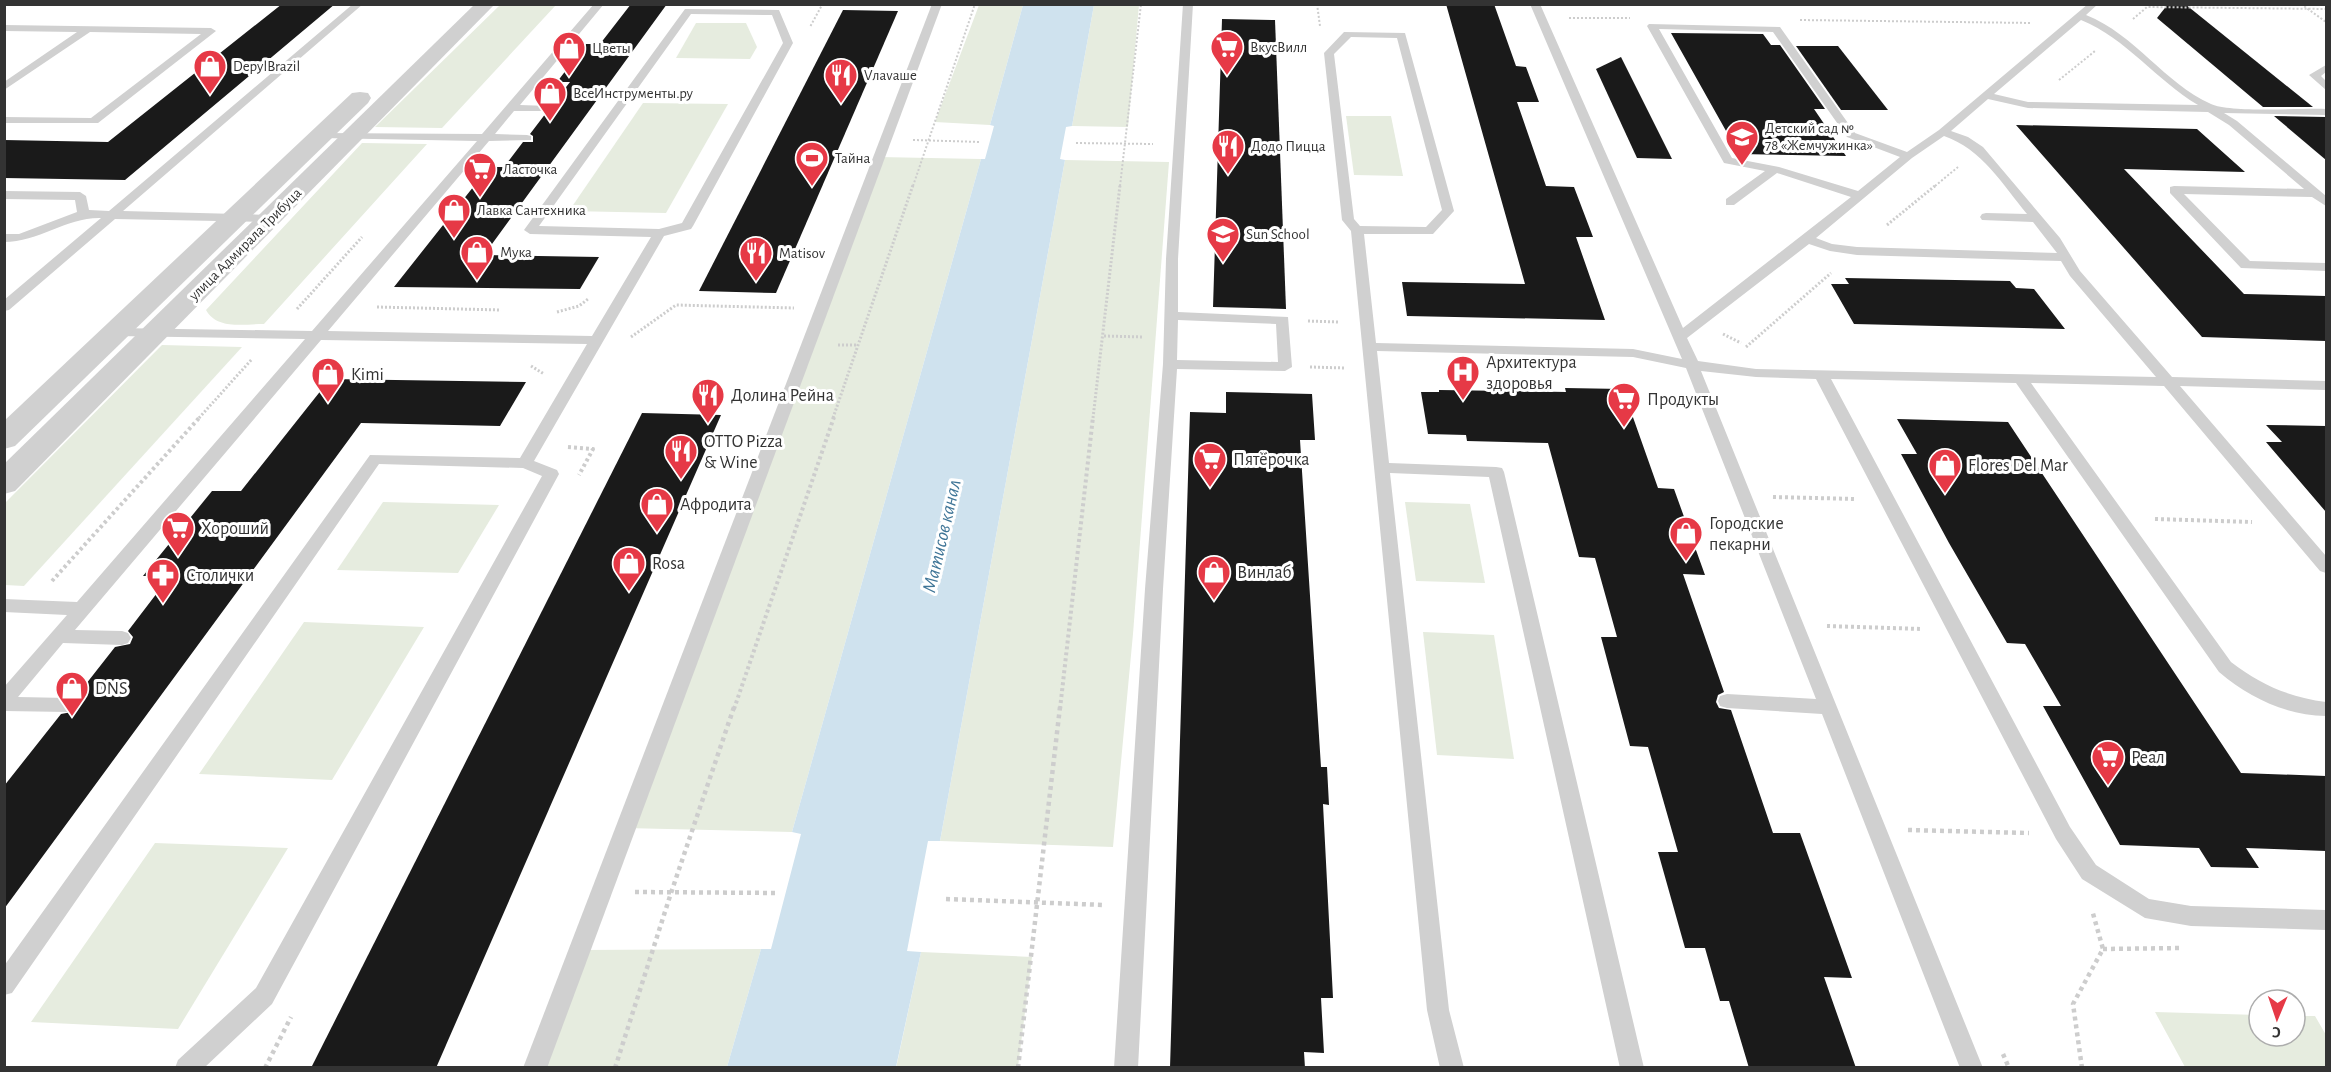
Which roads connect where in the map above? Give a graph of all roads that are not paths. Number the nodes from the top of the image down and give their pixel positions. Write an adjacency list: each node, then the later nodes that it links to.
1 (359, 4): 36 (lane)
2 (458, 4): 12 (street)
3 (486, 4): 25 (street, улица Адмирала Трибуца)
4 (600, 4): 18 (lane)
5 (937, 4): 80 (lane)
6 (1188, 4): 49 (lane)
7 (1535, 4): 54 (lane)
8 (2094, 4): 9 (lane)
9 (2079, 16): 17 (lane); 20 (lane)
10 (4, 28): 11 (lane)
11 (88, 29): 15 (lane); 22 (lane)
12 (407, 53)
13 (2326, 68): 16 (lane)
14 (373, 86): 24 (street, улица Адмирала Трибуца)
15 (4, 87)
16 (2326, 87)
17 (1987, 96): 20 (lane); 23 (lane)
18 (511, 108): 19 (lane); 26 (lane)
19 (549, 109)
20 (2210, 109): 21 (lane); 30 (lane)
21 (2326, 112)
22 (4, 120)
23 (1943, 132): 28 (lane); 38 (lane)
24 (322, 135): 25 (lane); 39 (street, улица Адмирала Трибуца)
25 (354, 135): 26 (lane); 40 (street, улица Адмирала Трибуца)
26 (486, 138): 27 (lane); 53 (lane)
27 (527, 138)
28 (1908, 156): 29 (lane); 32 (lane)
29 (1775, 169): 32 (lane); 33 (lane)
30 (2314, 193): 34 (lane); 46 (lane)
31 (4, 195): 35 (lane)
32 (1860, 196): 44 (lane)
33 (1730, 202)
34 (2326, 202)
35 (84, 214): 36 (lane); 43 (lane)
36 (113, 215): 39 (lane); 47 (lane)
37 (1986, 218): 38 (lane)
38 (2037, 218): 45 (lane)
39 (235, 219): 40 (lane); 50 (street, улица Адмирала Трибуца)
40 (270, 219): 48 (street, улица Адмирала Трибуца)
41 (1357, 230): 41 (lane); 56 (lane)
42 (659, 233): 42 (lane); 55 (lane)
43 (4, 238)
44 (1807, 239): 45 (lane); 54 (lane)
45 (2064, 257): 61 (lane)
46 (2326, 267)
47 (4, 307)
48 (179, 310): 51 (street, улица Адмирала Трибуца); 52 (lane)
49 (1173, 316): 57 (lane); 57 (lane)
50 (116, 332): 51 (lane); 63 (street, улица Адмирала Трибуца)
51 (156, 333): 52 (lane); 66 (street, улица Адмирала Трибуца)
52 (207, 333): 53 (lane)
53 (317, 335): 55 (lane); 69 (lane)
54 (1680, 337): 58 (lane)
55 (597, 340): 64 (lane)
56 (1370, 347): 58 (lane); 65 (lane)
57 (1170, 364): 81 (lane)
58 (1692, 365): 59 (lane); 75 (lane)
59 (1822, 376): 60 (lane); 77 (lane)
60 (2021, 379): 61 (lane); 76 (lane)
61 (2168, 381): 62 (lane); 67 (lane)
62 (2326, 385)
63 (4, 439)
64 (525, 463): 78 (lane); 79 (lane)
65 (1383, 468): 82 (lane); 83 (lane)
66 (4, 483)
67 (2326, 567)
68 (4, 605): 69 (lane)
69 (82, 609): 70 (lane)
70 (59, 636): 71 (lane); 73 (lane)
71 (122, 638)
72 (1727, 701): 75 (lane)
73 (4, 702): 74 (lane)
74 (68, 705)
75 (1829, 707): 84 (lane)
76 (2326, 710)
77 (2326, 920)
78 (4, 985)
79 (186, 1068)
80 (535, 1068)
81 (1126, 1068)
82 (1452, 1068)
83 (1632, 1068)
84 (1972, 1068)

